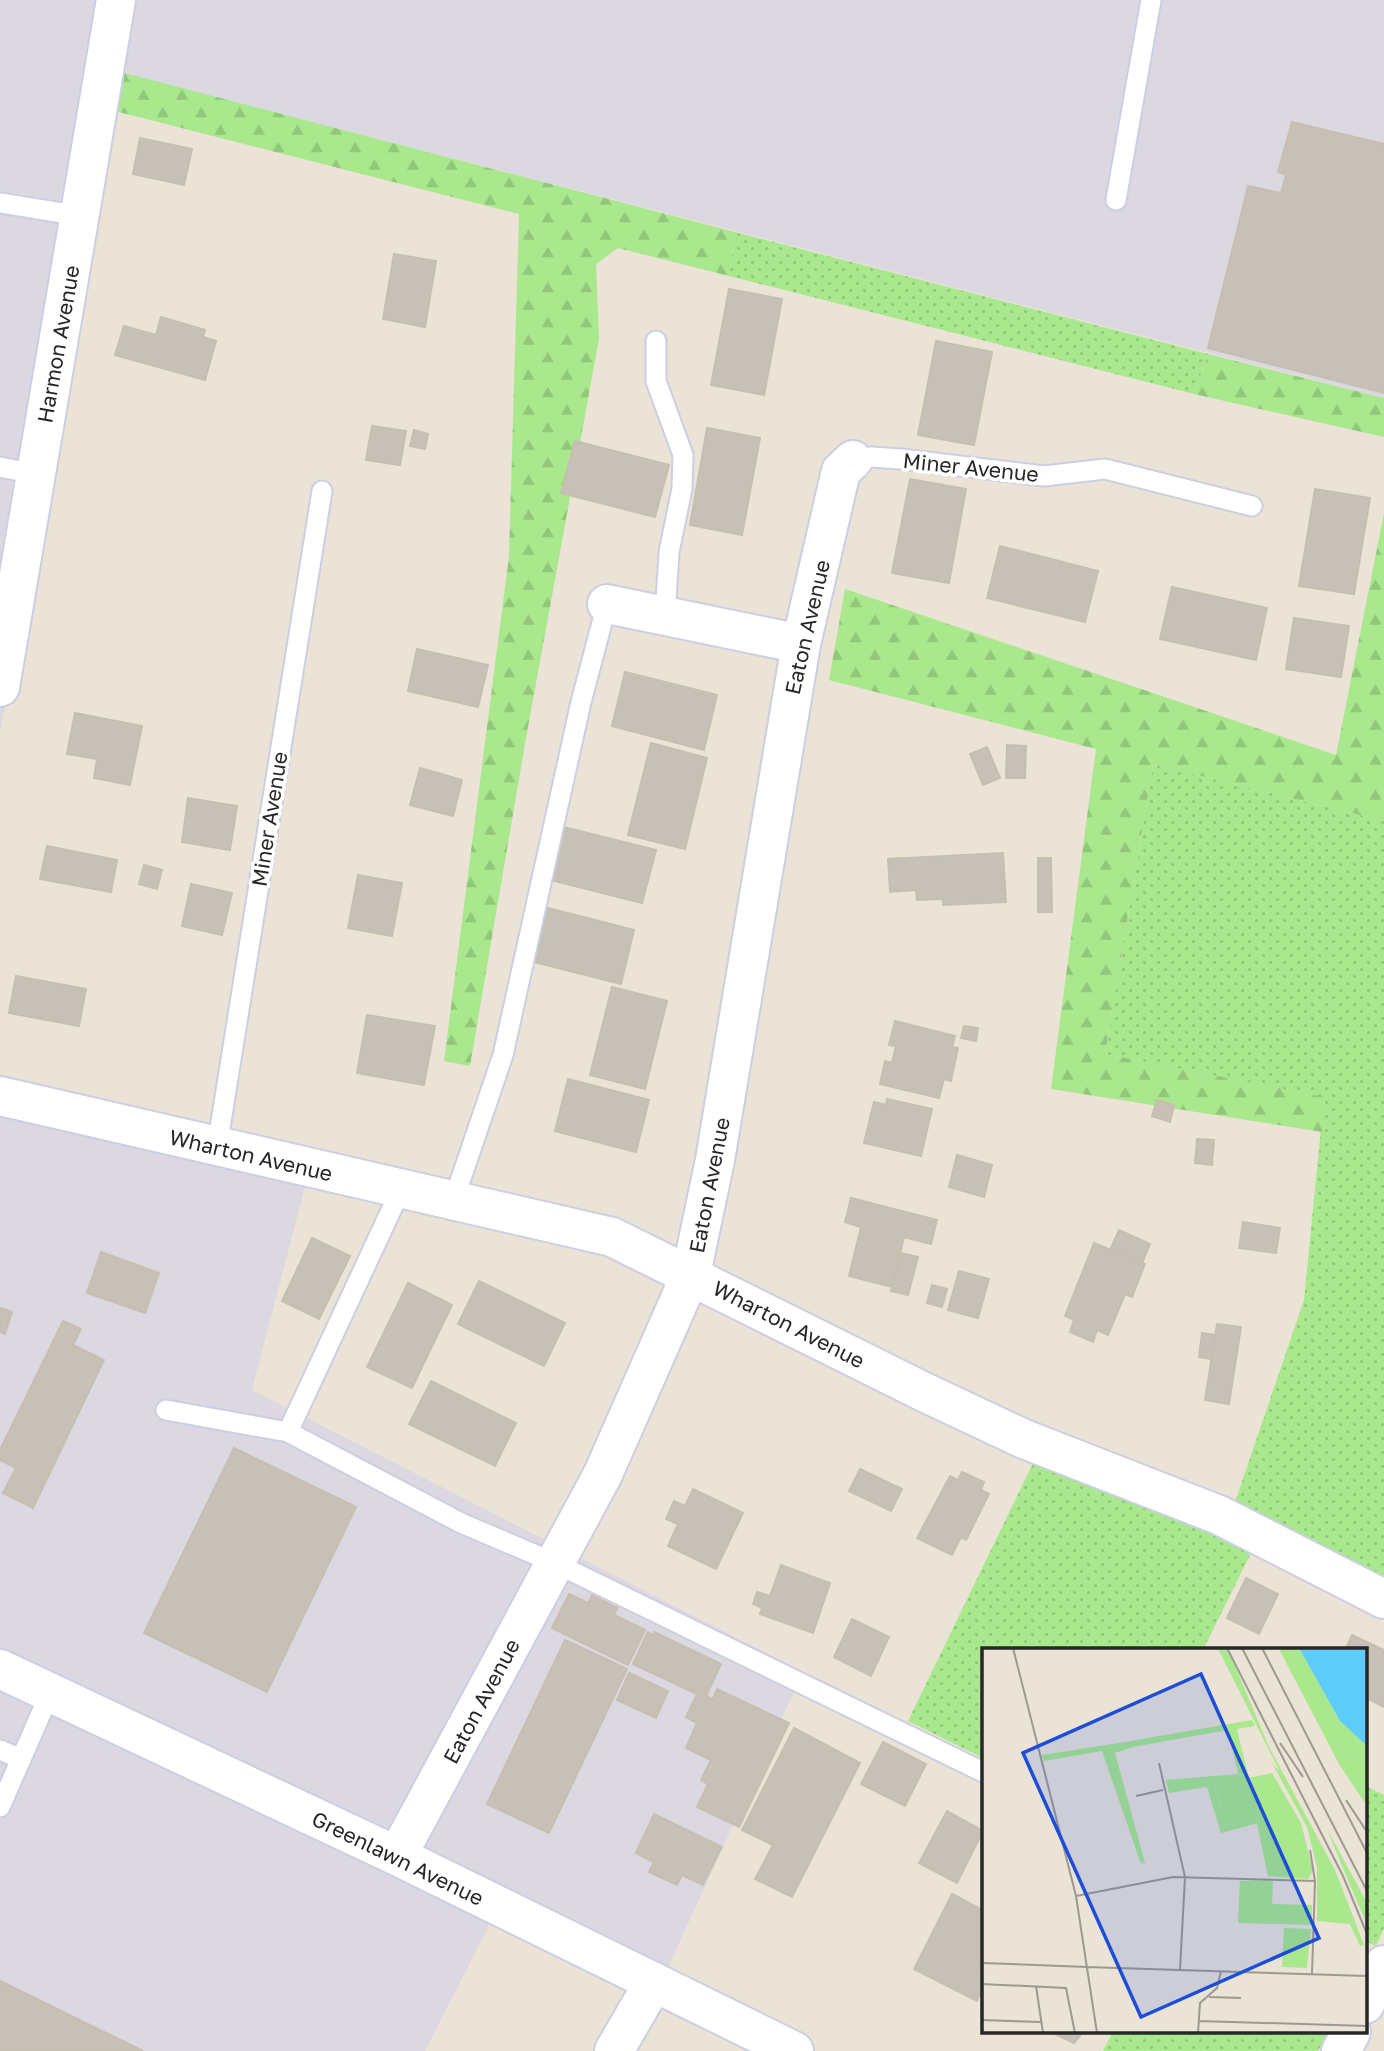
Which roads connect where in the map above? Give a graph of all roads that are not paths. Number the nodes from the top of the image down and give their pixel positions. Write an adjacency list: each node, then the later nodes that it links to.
1 (116, 0): 5 (street, Harmon Avenue)
2 (1151, 0): 3 (lane)
3 (1116, 200)
4 (0, 203): 5 (lane)
5 (81, 216): 8 (street, Harmon Avenue)
6 (656, 341): 12 (lane)
7 (853, 460): 10 (lane, Miner Avenue); 13 (street, Eaton Avenue)
8 (17, 470): 14 (street, Harmon Avenue)
9 (322, 491): 16 (lane, Miner Avenue)
10 (1252, 506)
11 (607, 604): 12 (street); 18 (lane)
12 (665, 617): 13 (street)
13 (802, 644): 19 (street, Eaton Avenue)
14 (0, 687)
15 (0, 1096): 16 (street, Wharton Avenue)
16 (217, 1147): 17 (street, Wharton Avenue)
17 (401, 1189): 18 (street, Wharton Avenue); 21 (lane)
18 (453, 1202): 19 (street, Wharton Avenue)
19 (691, 1274): 22 (street, Eaton Avenue); 23 (street, Wharton Avenue)
20 (166, 1410): 21 (lane)
21 (288, 1432): 22 (lane)
22 (555, 1563): 28 (lane); 30 (street, Eaton Avenue)
23 (1384, 1599)
24 (0, 1670): 25 (street, Greenlawn Avenue)
25 (50, 1693): 27 (lane); 30 (street, Greenlawn Avenue)
26 (0, 1750): 27 (lane)
27 (21, 1759): 29 (lane)
28 (982, 1772)
29 (2, 1800)
30 (397, 1856): 31 (street, Greenlawn Avenue)
31 (654, 1982): 33 (street); 34 (street, Greenlawn Avenue)
32 (1350, 2034): 35 (street)
33 (614, 2051)
34 (794, 2051)
35 (1341, 2051)

